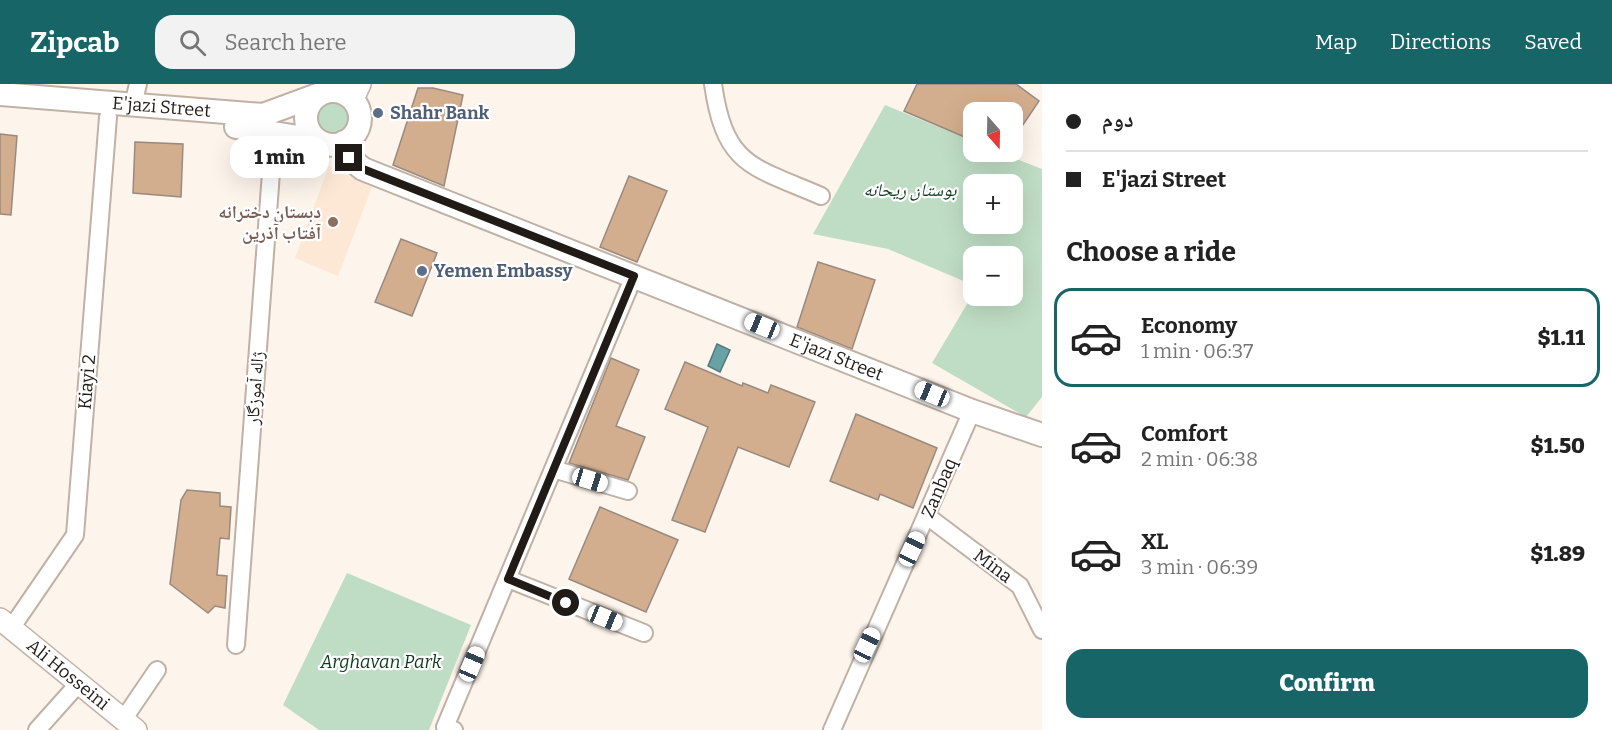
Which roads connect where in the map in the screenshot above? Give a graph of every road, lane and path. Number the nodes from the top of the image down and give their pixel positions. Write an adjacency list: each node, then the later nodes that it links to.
1 (713, 84): 10 (street)
2 (349, 89): 4 (main road, E'jazi Street); 8 (main road); 9 (main road)
3 (0, 94): 4 (main road, E'jazi Street)
4 (135, 94)
5 (0, 109): 6 (main road, E'jazi Street)
6 (108, 117): 7 (main road, E'jazi Street); 18 (street, Kiayi 2)
7 (274, 132): 8 (main road, E'jazi Street); 21 (street, ژاله آموزگار)
8 (317, 140): 9 (main road)
9 (344, 142): 11 (main road, E'jazi Street)
10 (822, 196)
11 (634, 276): 12 (main road, E'jazi Street); 14 (street)
12 (972, 411): 13 (main road, E'jazi Street); 16 (street, Zanbaq)
13 (1042, 435)
14 (553, 469): 15 (street); 17 (street)
15 (627, 491)
16 (927, 516): 19 (street, Mina); 27 (street, Zanbaq)
17 (508, 579): 20 (street); 25 (street)
18 (6, 623): 23 (street, Ali Hosseini)
19 (1042, 630)
20 (644, 633)
21 (236, 645)
22 (157, 670): 24 (street)
23 (79, 683): 24 (street, Ali Hosseini); 26 (street)
24 (130, 725)
25 (449, 728)
26 (37, 730)
27 (832, 730)

